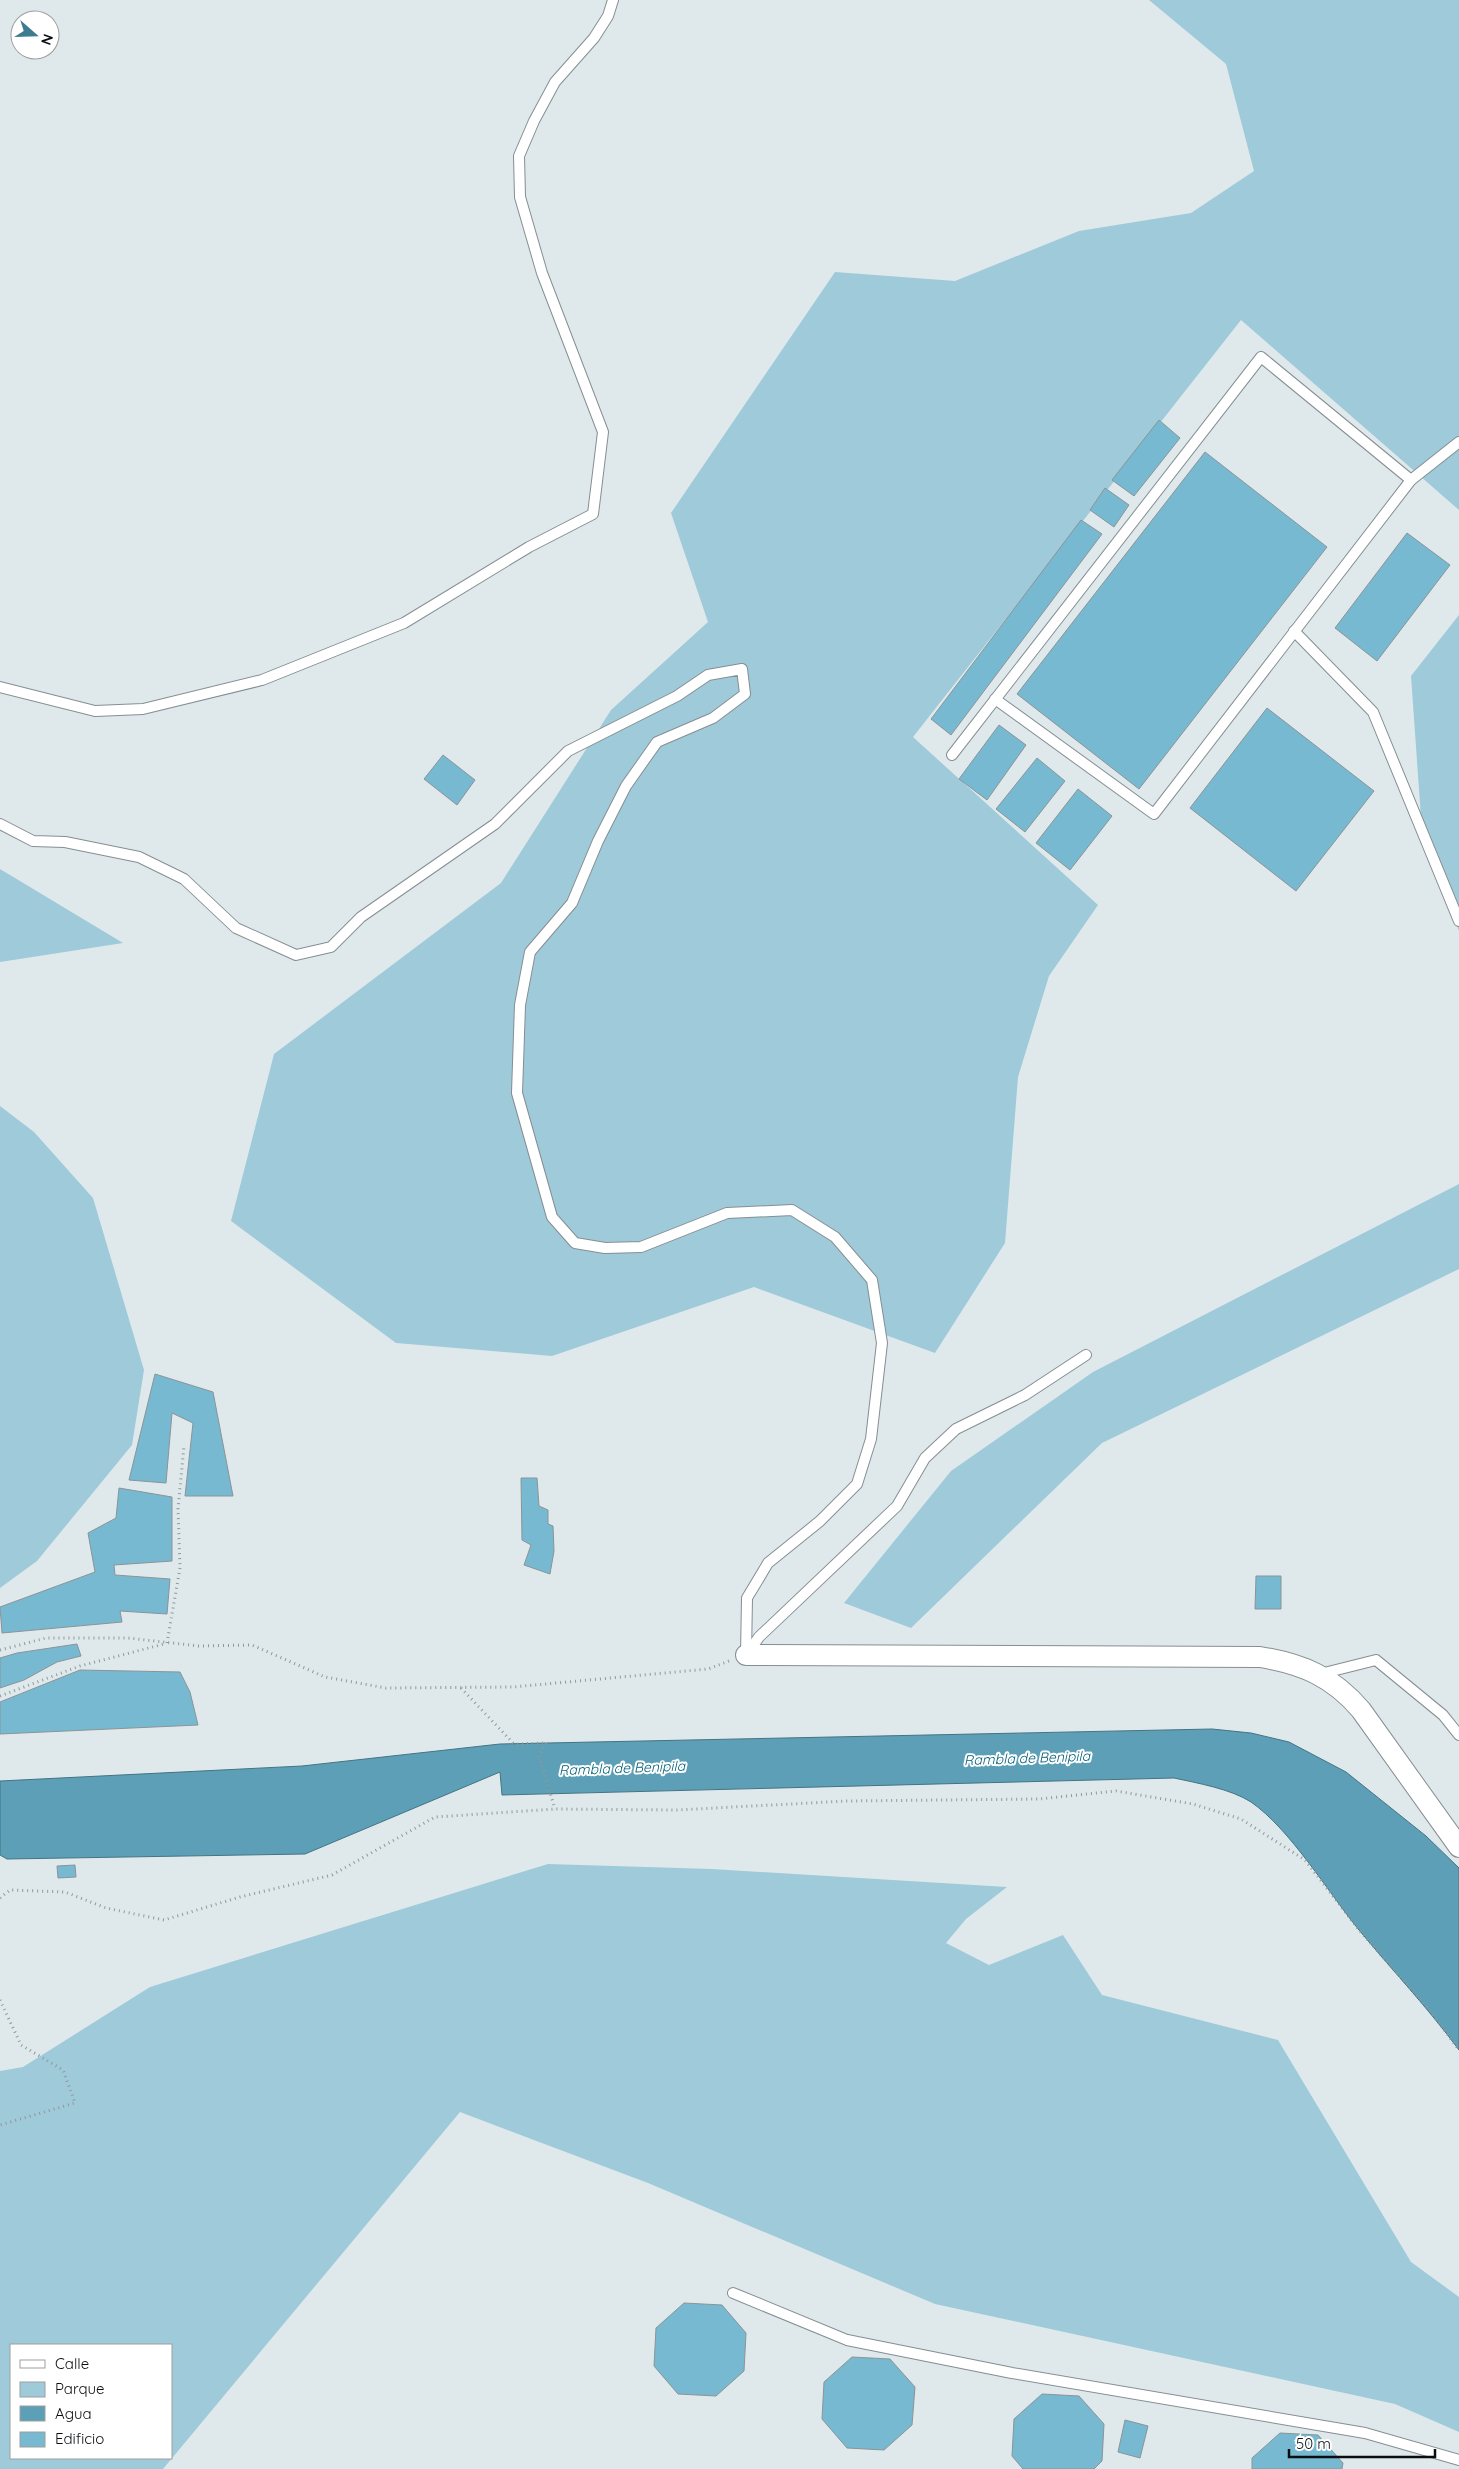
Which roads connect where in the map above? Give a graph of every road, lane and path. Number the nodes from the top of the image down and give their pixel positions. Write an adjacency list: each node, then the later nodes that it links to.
1 (613, 0): 5 (lane)
2 (1459, 442): 3 (lane)
3 (1411, 480): 4 (lane); 6 (lane)
4 (1294, 631): 6 (lane); 9 (lane)
5 (0, 687)
6 (996, 699): 7 (lane)
7 (952, 755)
8 (0, 824): 14 (lane)
9 (1459, 921)
10 (1086, 1355): 14 (lane)
11 (184, 1446): 12 (path)
12 (167, 1643): 13 (path); 16 (path); 17 (path)
13 (0, 1650)
14 (746, 1655): 15 (street); 16 (path)
15 (1320, 1674): 18 (lane); 20 (street)
16 (461, 1687): 19 (path)
17 (0, 1696)
18 (1459, 1734)
19 (555, 1809): 21 (path); 23 (path)
20 (1459, 1847)
21 (0, 1898)
22 (0, 2000): 24 (path)
23 (1459, 2050)
24 (0, 2126)
25 (733, 2293): 26 (lane)
26 (1459, 2460)

